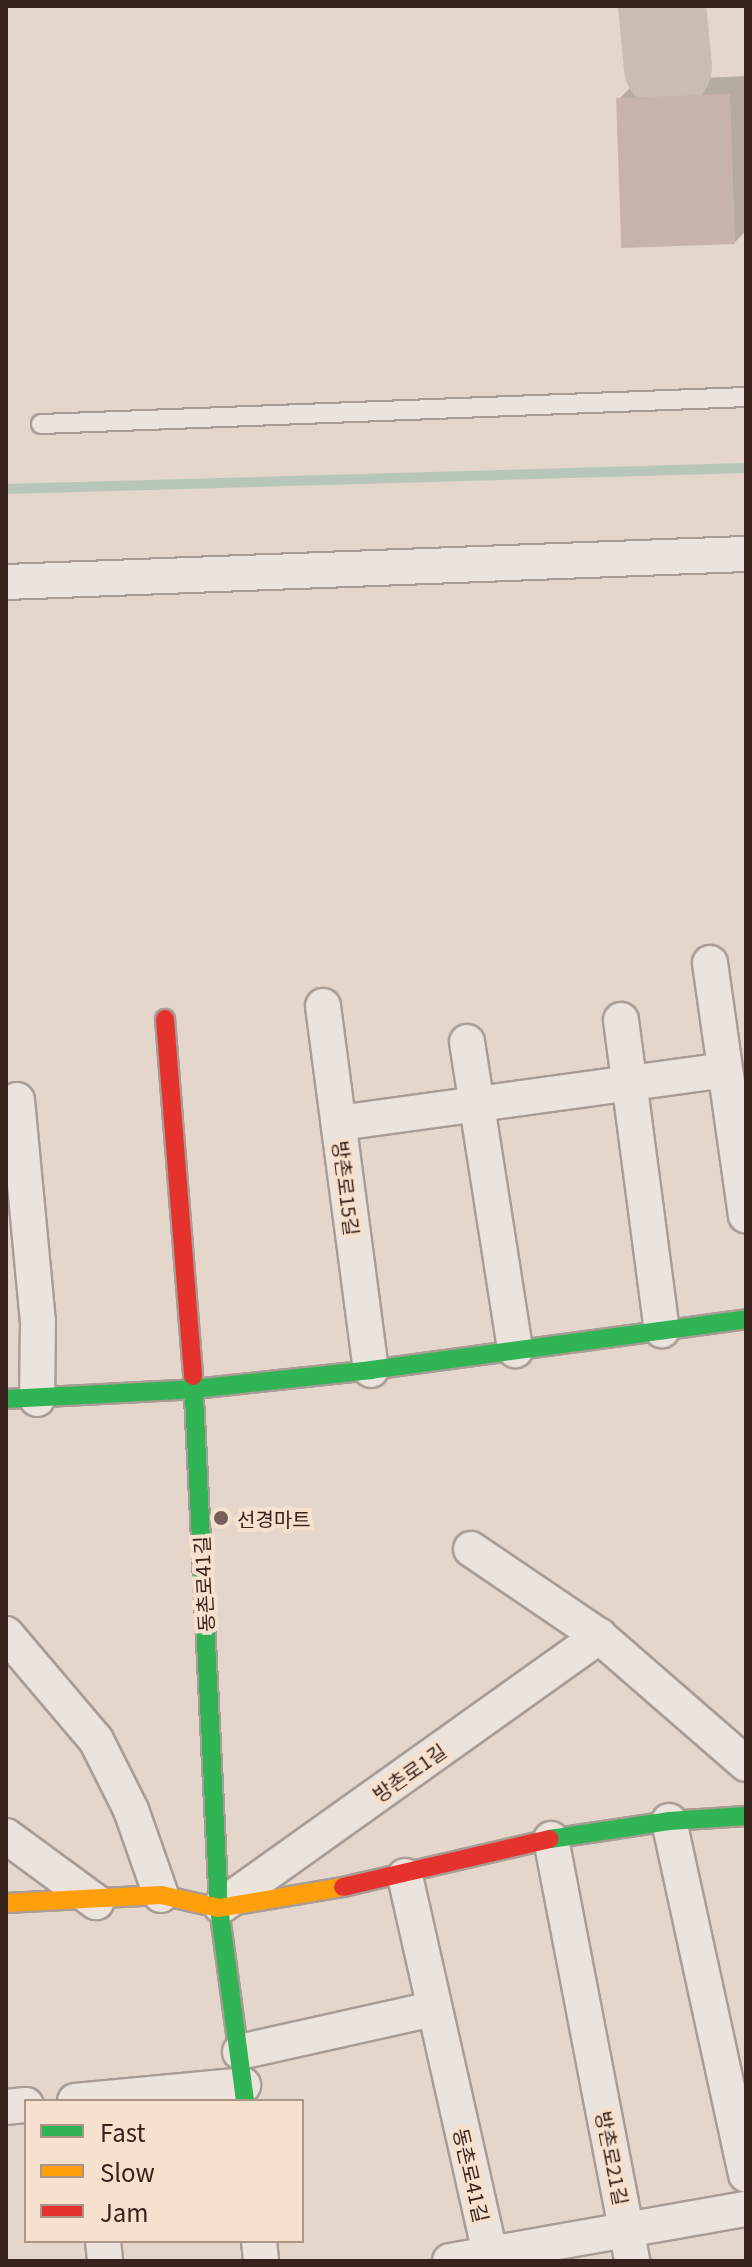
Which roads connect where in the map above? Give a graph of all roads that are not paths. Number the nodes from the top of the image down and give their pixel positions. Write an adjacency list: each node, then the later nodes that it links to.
1 (746, 397): 2 (lane)
2 (41, 424)
3 (746, 554): 4 (street)
4 (6, 582)
5 (710, 963): 10 (street)
6 (323, 1006): 14 (street, 방촌로15길)
7 (165, 1019): 22 (street, 동촌로41길)
8 (621, 1020): 11 (street)
9 (467, 1042): 13 (street)
10 (724, 1070): 11 (street); 15 (street)
11 (627, 1086): 13 (street); 19 (street)
12 (17, 1100): 16 (street)
13 (477, 1103): 14 (street); 20 (street)
14 (339, 1123): 21 (street, 방촌로15길)
15 (739, 1124): 17 (street)
16 (15, 1184): 23 (street)
17 (746, 1215)
18 (746, 1319): 19 (street)
19 (662, 1330): 20 (street)
20 (515, 1350): 21 (street)
21 (371, 1370): 22 (street)
22 (194, 1389): 23 (street); 36 (street, 동촌로41길)
23 (21, 1399)
24 (471, 1549): 26 (street)
25 (6, 1634): 33 (street)
26 (599, 1636): 27 (street); 36 (street, 방촌로1길)
27 (746, 1764)
28 (746, 1816): 29 (street)
29 (669, 1821): 31 (street); 40 (street)
30 (6, 1836): 34 (street)
31 (551, 1839): 32 (street); 42 (street, 방촌로21길)
32 (405, 1876): 36 (street); 37 (street)
33 (161, 1895): 34 (street); 36 (street)
34 (96, 1902): 35 (street)
35 (6, 1903)
36 (219, 1908): 38 (street, 동촌로41길)
37 (433, 2009): 38 (street); 43 (street, 동촌로41길)
38 (243, 2080): 39 (street)
39 (100, 2099)
40 (746, 2175)
41 (746, 2209): 42 (street, 방촌로21길)
42 (630, 2245): 43 (street, 방촌로21길)
43 (490, 2252): 44 (street)
44 (450, 2261)

